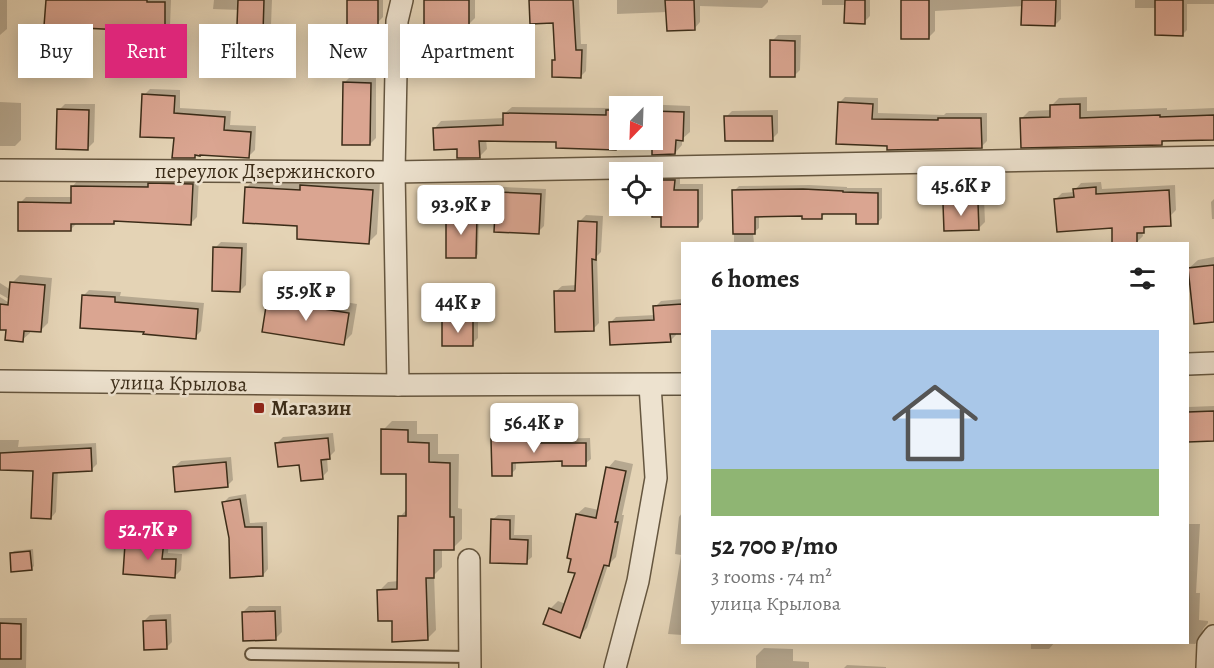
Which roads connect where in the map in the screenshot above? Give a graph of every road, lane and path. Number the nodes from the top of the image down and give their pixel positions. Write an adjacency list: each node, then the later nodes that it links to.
1 (402, 0): 4 (street)
2 (1214, 157): 4 (street, переулок Дзержинского)
3 (0, 170): 4 (street, переулок Дзержинского)
4 (394, 172): 9 (street)
5 (1214, 363): 6 (street)
6 (1189, 364)
7 (0, 381): 9 (street, улица Крылова)
8 (681, 384): 10 (street, улица Крылова)
9 (398, 385): 10 (street, улица Крылова)
10 (650, 385): 15 (street)
11 (469, 561): 14 (street)
12 (1214, 636): 16 (street)
13 (251, 654): 14 (lane)
14 (470, 662)
15 (615, 668)
16 (1207, 668)

